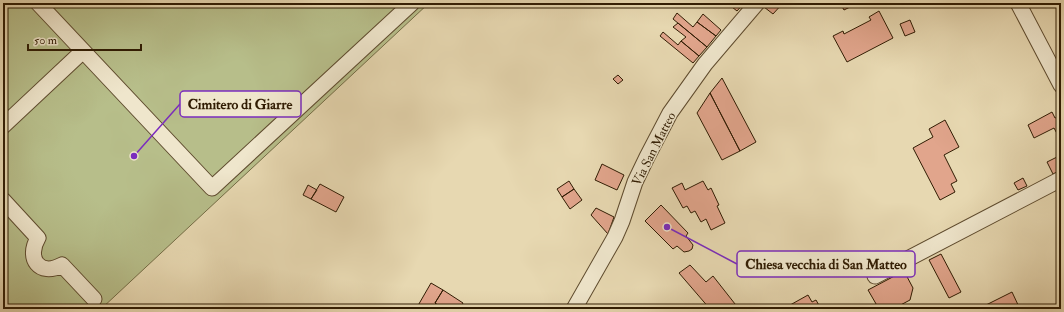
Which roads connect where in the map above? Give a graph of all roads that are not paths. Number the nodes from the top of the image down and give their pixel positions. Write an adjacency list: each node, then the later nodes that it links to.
1 (38, 3): 5 (street)
2 (412, 3): 5 (street)
3 (757, 3): 12 (street, Via San Matteo)
4 (1018, 3): 6 (street)
5 (83, 51): 7 (street)
6 (1061, 85)
7 (3, 126)
8 (1061, 179): 10 (street)
9 (3, 200): 11 (street)
10 (875, 276)
11 (94, 299)
12 (574, 309)

